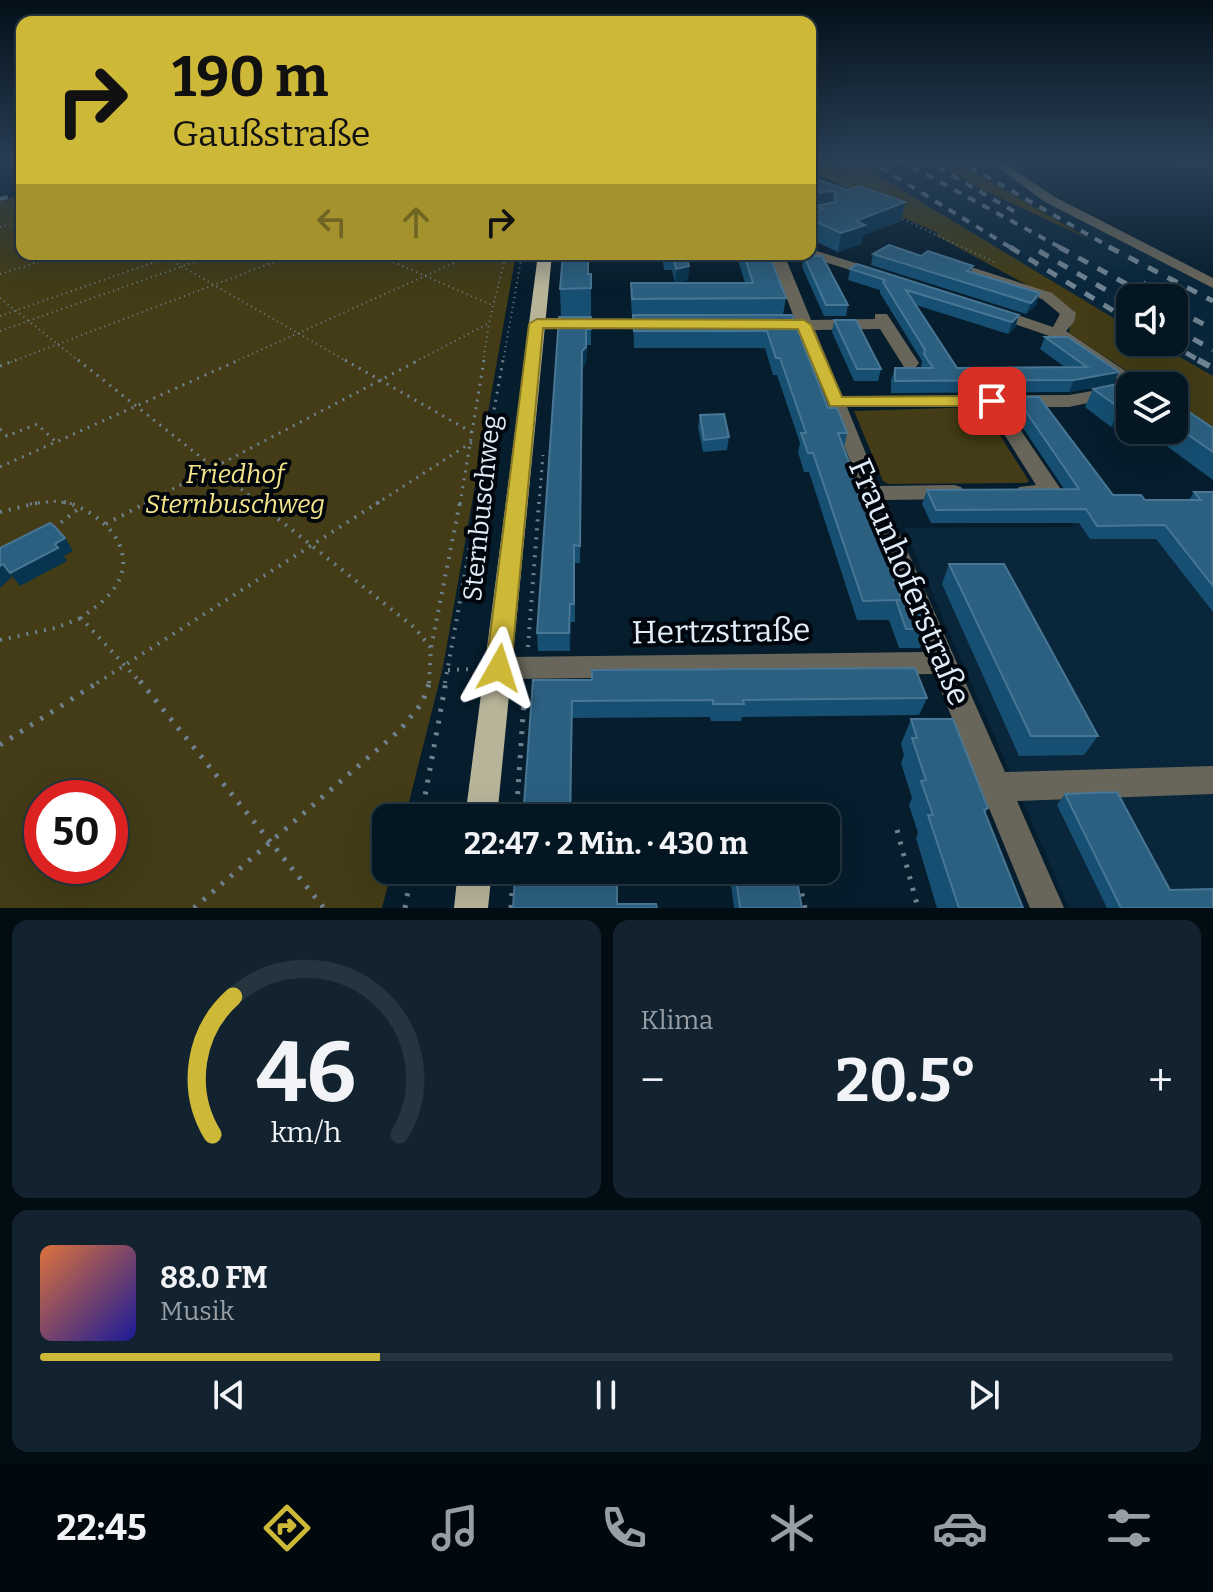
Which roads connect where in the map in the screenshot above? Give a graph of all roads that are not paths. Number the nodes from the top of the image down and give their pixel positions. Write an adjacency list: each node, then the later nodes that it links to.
1 (1054, 201): 7 (street)
2 (816, 255): 6 (street)
3 (925, 256): 13 (street)
4 (544, 260): 9 (main road, Sternbuschweg)
5 (780, 260): 12 (street, Fraunhoferstraße)
6 (900, 282)
7 (1213, 284)
8 (984, 309): 13 (street)
9 (537, 324): 10 (street); 23 (main road, Sternbuschweg)
10 (679, 324)
11 (773, 324): 12 (street)
12 (804, 325): 14 (street); 18 (street, Fraunhoferstraße)
13 (1057, 332): 15 (street)
14 (910, 363)
15 (1118, 372)
16 (1116, 393): 17 (street)
17 (992, 401): 18 (street); 20 (street)
18 (836, 402): 21 (street, Fraunhoferstraße)
19 (976, 492): 21 (street)
20 (1006, 492)
21 (871, 493): 22 (street, Fraunhoferstraße)
22 (945, 663): 23 (street, Hertzstraße); 25 (street, Fraunhoferstraße)
23 (512, 668): 26 (main road, Sternbuschweg)
24 (1213, 780): 25 (street)
25 (995, 787): 29 (street, Fraunhoferstraße)
26 (484, 804)
27 (474, 884): 28 (main road)
28 (471, 908)
29 (1047, 908)

